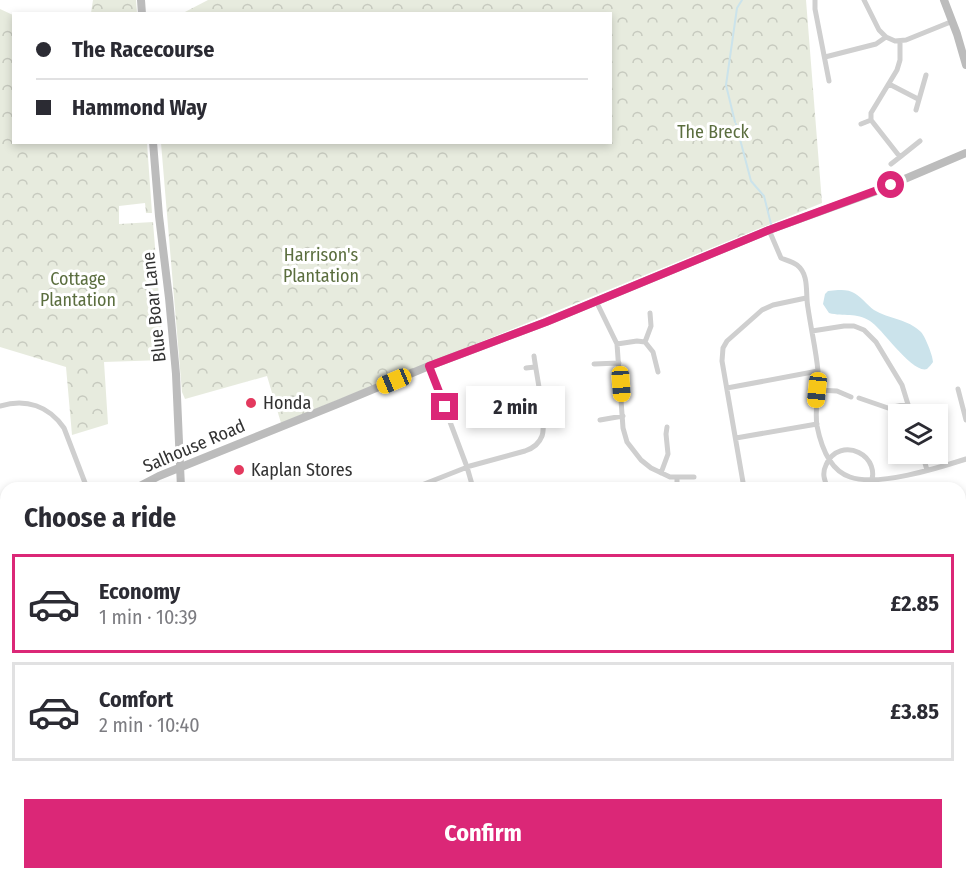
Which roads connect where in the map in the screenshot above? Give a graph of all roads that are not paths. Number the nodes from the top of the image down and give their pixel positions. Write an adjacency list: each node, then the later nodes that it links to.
1 (815, 0): 7 (street)
2 (864, 0): 5 (street)
3 (944, 0): 4 (street)
4 (953, 21): 6 (street); 8 (street)
5 (886, 37): 6 (street); 7 (street)
6 (900, 41): 11 (street)
7 (825, 57): 10 (street)
8 (966, 65)
9 (926, 75): 12 (street)
10 (830, 81)
11 (889, 84): 12 (street); 14 (street)
12 (918, 99): 13 (street)
13 (916, 110)
14 (871, 120): 15 (street); 19 (street)
15 (861, 124)
16 (920, 141): 19 (street)
17 (153, 144): 54 (street, Blue Boar Lane)
18 (966, 153): 21 (street, Salhouse Road)
19 (900, 157): 20 (street)
20 (891, 164)
21 (769, 230): 22 (street); 23 (street, Salhouse Road)
22 (806, 298): 25 (street); 36 (street)
23 (596, 301): 27 (street); 31 (street, Salhouse Road)
24 (650, 313): 26 (street)
25 (812, 331): 34 (street); 41 (street)
26 (645, 342): 27 (street); 35 (street)
27 (617, 344): 29 (street)
28 (534, 356): 32 (street)
29 (619, 363): 30 (street); 44 (street)
30 (594, 364)
31 (429, 366): 53 (street); 54 (street, Salhouse Road)
32 (535, 367): 33 (street); 53 (street)
33 (526, 368)
34 (818, 371): 36 (street); 38 (street)
35 (658, 372)
36 (727, 388): 49 (street)
37 (958, 389): 46 (street)
38 (817, 390): 39 (street); 47 (street)
39 (850, 397)
40 (859, 398): 43 (street)
41 (908, 404)
42 (0, 406): 62 (street)
43 (888, 408)
44 (623, 416): 45 (street); 57 (street)
45 (600, 420)
46 (966, 420)
47 (817, 424): 49 (street); 51 (street)
48 (667, 427): 57 (street)
49 (736, 438): 68 (street)
50 (966, 459): 56 (street)
51 (829, 460): 61 (street); 61 (street); 69 (street)
52 (925, 464): 56 (street)
53 (467, 467): 65 (street); 66 (street)
54 (180, 468): 63 (street, Salhouse Road); 64 (street, Blue Boar Lane)
55 (684, 468): 59 (street)
56 (927, 470): 61 (street)
57 (661, 473): 58 (street)
58 (677, 477): 59 (street); 67 (street)
59 (685, 477): 60 (street)
60 (694, 477)
61 (872, 480)
62 (85, 482)
63 (149, 482)
64 (181, 482)
65 (429, 482)
66 (471, 482)
67 (677, 482)
68 (743, 482)
69 (826, 482)

